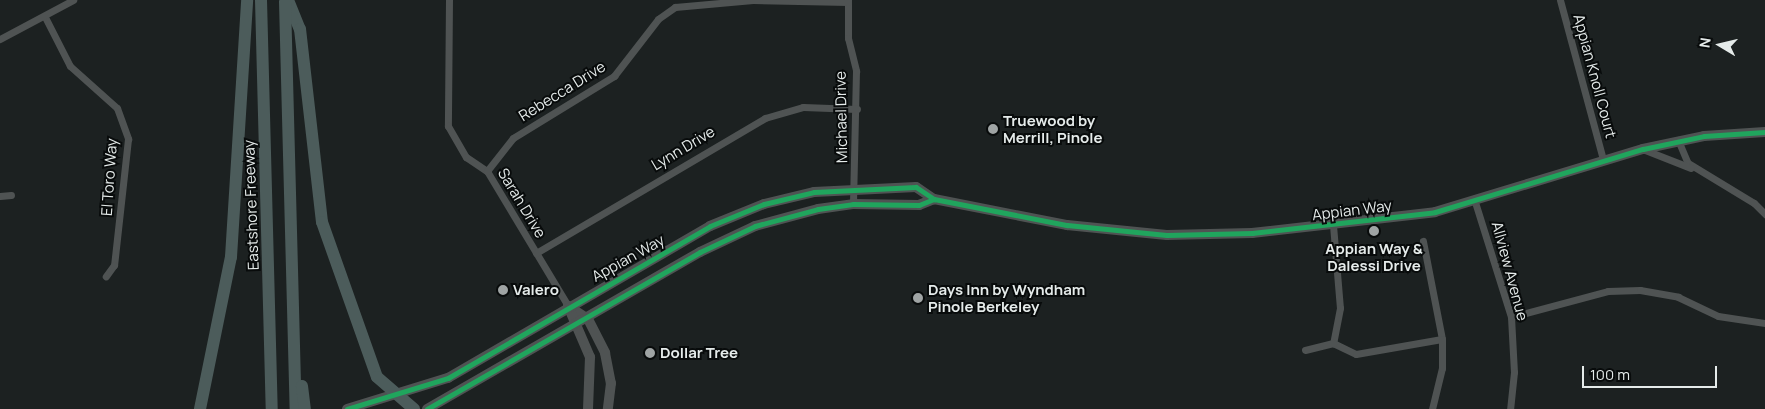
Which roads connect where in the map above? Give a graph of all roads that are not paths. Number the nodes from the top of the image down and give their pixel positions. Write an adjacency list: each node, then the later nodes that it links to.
1 (73, 0): 9 (street)
2 (247, 0): 39 (highway)
3 (261, 0): 40 (highway, Eastshore Freeway)
4 (286, 0): 34 (highway); 38 (highway)
5 (449, 0): 17 (street, Sarah Drive)
6 (753, 0): 8 (street, Rebecca Drive); 17 (street, Rebecca Drive)
7 (1560, 0): 15 (street, Appian Knoll Court)
8 (848, 1): 11 (street, Michael Drive)
9 (45, 17): 10 (street); 28 (street, El Toro Way)
10 (0, 40)
11 (857, 109): 18 (street, Michael Drive); 27 (street, Lynn Drive)
12 (1765, 132): 13 (main road, Appian Way)
13 (1678, 140): 14 (main road, Appian Way); 16 (street)
14 (1643, 149): 15 (main road, Appian Way); 16 (street)
15 (1603, 159): 22 (main road, Appian Way)
16 (1696, 170): 24 (street)
17 (486, 171): 27 (street, Sarah Drive)
18 (854, 186): 21 (main road, Appian Way); 23 (street, Michael Drive); 29 (main road, Appian Way)
19 (11, 195): 20 (street)
20 (0, 196)
21 (934, 199): 23 (main road, Appian Way); 25 (main road, Appian Way)
22 (1475, 202): 25 (main road, Appian Way); 30 (street, Allview Avenue)
23 (853, 204): 31 (main road, Appian Way)
24 (1765, 214)
25 (1333, 225): 36 (street)
26 (1423, 241): 35 (street)
27 (536, 253): 29 (street, Sarah Drive)
28 (106, 276)
29 (568, 306): 31 (main road); 33 (main road); 38 (main road, Appian Way)
30 (1511, 317): 32 (street); 49 (street, Allview Avenue)
31 (588, 319): 33 (main road, Appian Way); 47 (main road)
32 (1765, 323)
33 (574, 327): 45 (main road, Appian Way); 46 (main road)
34 (295, 329): 41 (highway); 42 (highway)
35 (1442, 339): 36 (street); 48 (street)
36 (1333, 343): 37 (street)
37 (1305, 350)
38 (397, 395): 43 (main road, Appian Way); 44 (highway)
39 (200, 409)
40 (272, 409)
41 (296, 409)
42 (305, 409)
43 (347, 409)
44 (414, 409)
45 (427, 409)
46 (588, 409)
47 (608, 409)
48 (1432, 409)
49 (1510, 409)

